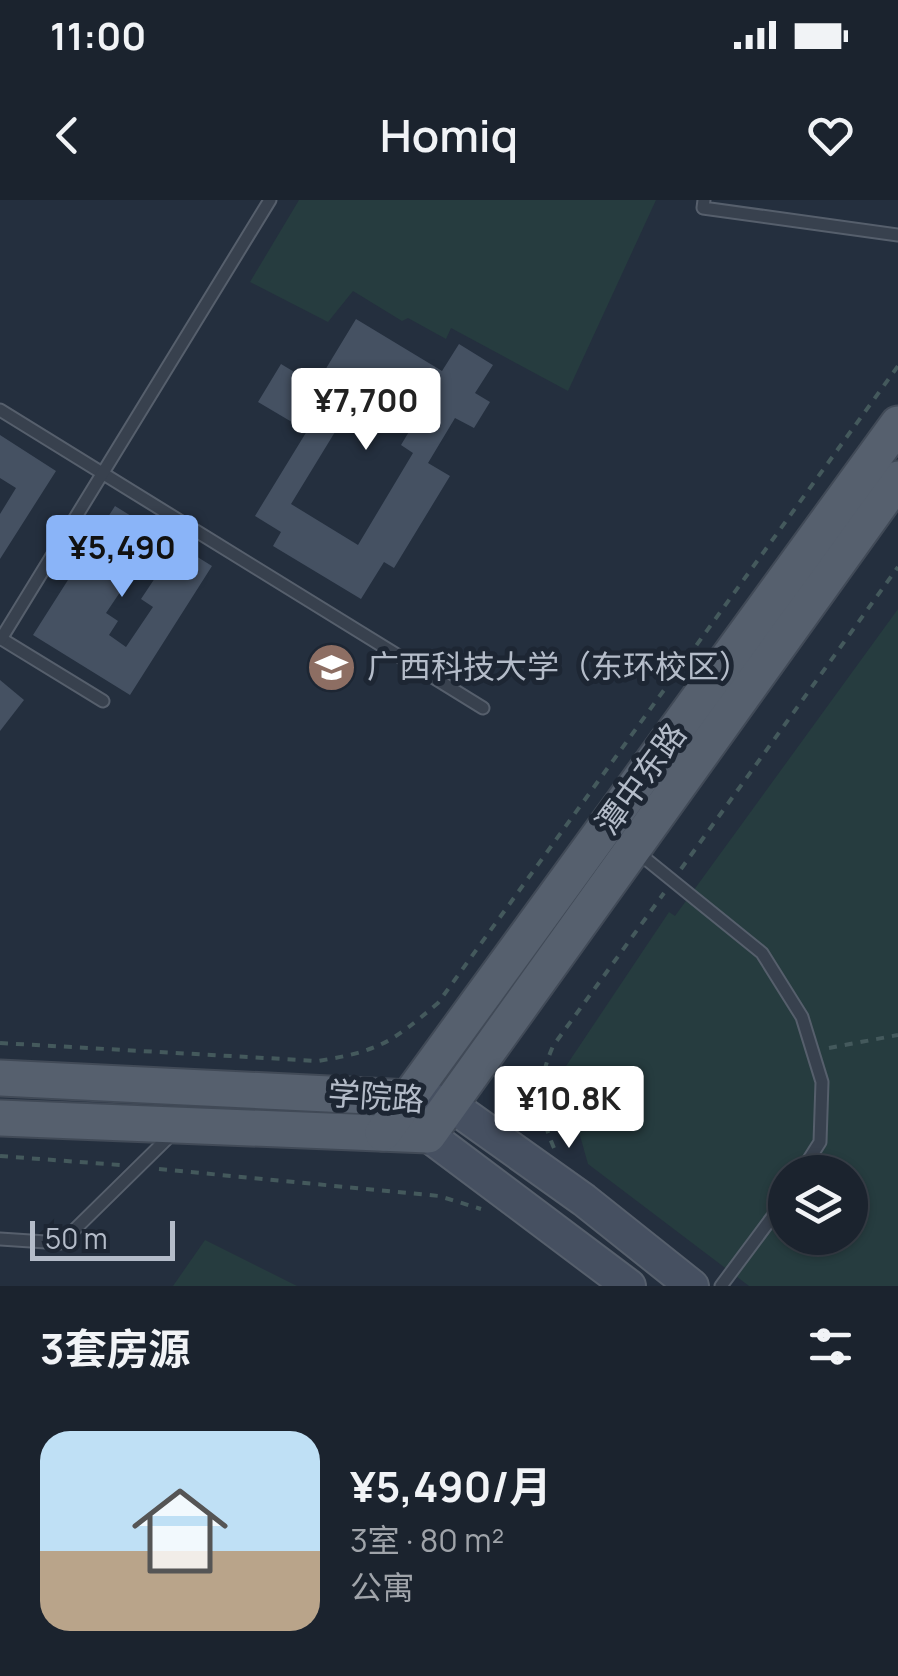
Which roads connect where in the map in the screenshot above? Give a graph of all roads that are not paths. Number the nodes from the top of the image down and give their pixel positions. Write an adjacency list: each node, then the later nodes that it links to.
1 (270, 200): 6 (lane)
2 (704, 200): 3 (lane)
3 (898, 235)
4 (0, 410): 6 (lane)
5 (898, 424): 13 (main road, 潭中东路)
6 (106, 475): 8 (lane); 10 (lane)
7 (898, 479): 11 (main road, 潭中东路)
8 (1, 639): 9 (lane)
9 (103, 701)
10 (483, 708)
11 (633, 849): 14 (main road, 潭中东路); 19 (lane)
12 (0, 1078): 13 (main road, 学院路)
13 (410, 1098): 14 (main road, 学院路); 17 (main road, 潭中东路)
14 (448, 1102): 18 (main road, 潭中东路); 23 (main road, 学院路)
15 (0, 1118): 16 (main road, 学院路)
16 (181, 1125): 17 (main road, 学院路); 21 (lane)
17 (383, 1133): 18 (main road, 学院路)
18 (428, 1135): 22 (main road, 学院路)
19 (812, 1155)
20 (768, 1223): 24 (lane)
21 (0, 1239)
22 (629, 1286)
23 (692, 1286)
24 (721, 1286)

